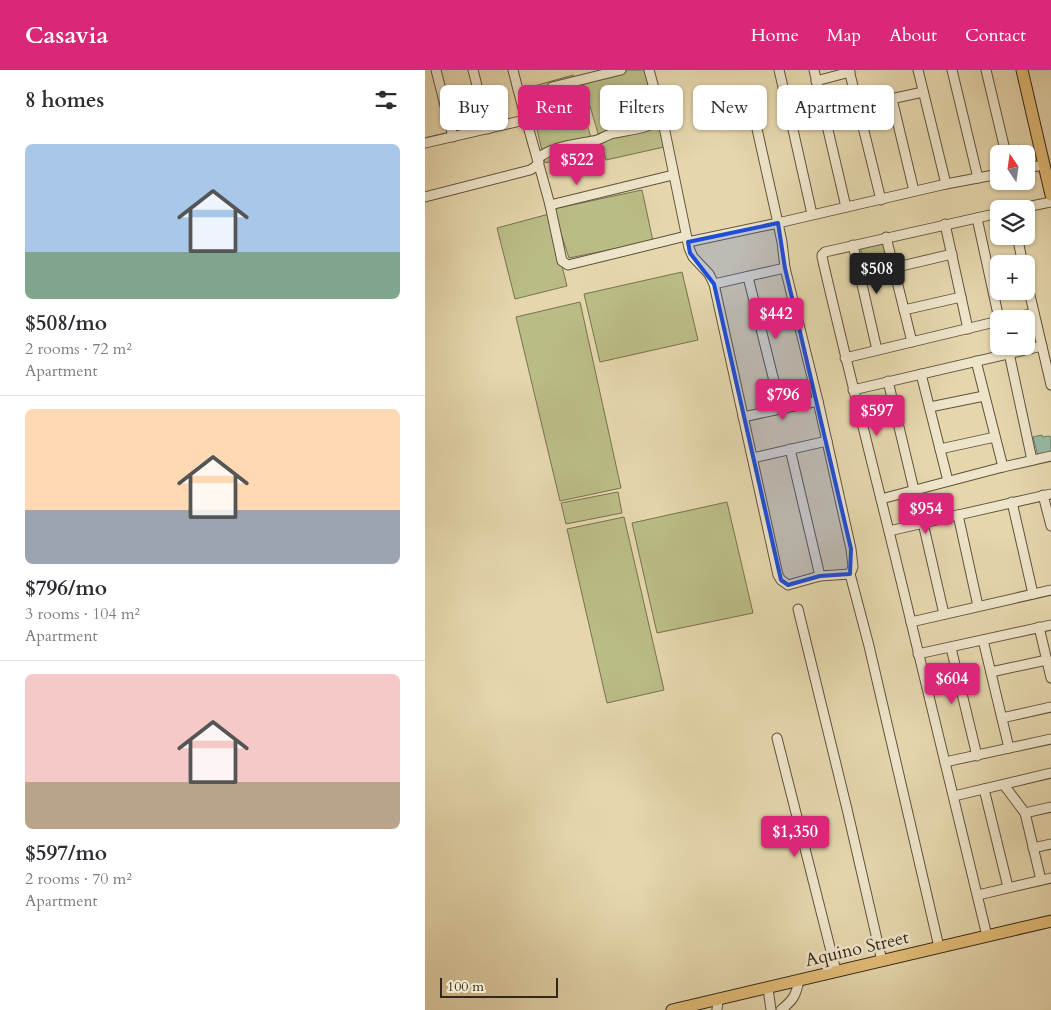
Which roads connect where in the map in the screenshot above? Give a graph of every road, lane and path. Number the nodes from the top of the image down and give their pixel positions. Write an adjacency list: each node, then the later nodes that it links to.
1 (436, 70): 28 (street)
2 (473, 70): 14 (street)
3 (513, 70): 18 (street)
4 (621, 70): 15 (street)
5 (649, 70): 16 (street)
6 (779, 70): 46 (street)
7 (814, 70): 13 (street)
8 (919, 70): 19 (street)
9 (952, 70): 36 (street)
10 (986, 70): 30 (street)
11 (1022, 70): 32 (main road)
12 (850, 71): 13 (street); 17 (street)
13 (817, 80): 45 (street)
14 (477, 85)
15 (561, 85)
16 (653, 85)
17 (854, 85)
18 (518, 91)
19 (923, 92): 20 (street); 37 (street)
20 (894, 99)
21 (894, 107): 38 (street)
22 (484, 130): 28 (street)
23 (528, 130): 31 (street)
24 (629, 130): 31 (street)
25 (664, 130): 34 (street)
26 (757, 130): 49 (street)
27 (865, 130): 41 (street)
28 (453, 137): 29 (street)
29 (425, 143)
30 (1004, 145)
31 (538, 160): 40 (street); 43 (street)
32 (1044, 165): 33 (street); 39 (main road)
33 (1035, 166)
34 (673, 175): 43 (street); 52 (street)
35 (990, 176): 36 (street)
36 (978, 178): 37 (street)
37 (946, 184): 38 (street)
38 (914, 192): 41 (street)
39 (1051, 195)
40 (425, 197)
41 (881, 200): 45 (street)
42 (1051, 202): 44 (street)
43 (549, 205): 52 (street)
44 (1035, 205)
45 (846, 207): 46 (street)
46 (812, 214): 49 (street)
47 (990, 215): 48 (street)
48 (977, 218): 50 (street); 61 (street)
49 (779, 223): 52 (street); 55 (street)
50 (945, 224): 51 (street); 54 (street)
51 (886, 238): 53 (street); 56 (street)
52 (687, 239): 58 (street)
53 (853, 245): 68 (street); 71 (street)
54 (952, 254): 56 (street); 59 (street)
55 (785, 268): 57 (street); 78 (street)
56 (893, 268): 60 (street)
57 (748, 277): 58 (street); 80 (street)
58 (714, 284): 81 (street)
59 (961, 297): 60 (street); 64 (street)
60 (904, 310): 65 (street)
61 (997, 310)
62 (1035, 317): 66 (street)
63 (990, 323): 64 (street)
64 (968, 329): 65 (street)
65 (912, 342): 68 (street)
66 (1042, 346): 67 (street); 75 (street)
67 (1035, 347)
68 (877, 350): 71 (street)
69 (1001, 355): 72 (street)
70 (1009, 355): 88 (street)
71 (845, 358): 76 (street)
72 (976, 361): 73 (street); 77 (street)
73 (921, 374): 74 (street); 79 (street)
74 (888, 381): 76 (street); 91 (street)
75 (1051, 384)
76 (853, 390): 93 (street)
77 (984, 396): 79 (street); 82 (street)
78 (818, 401): 80 (street); 83 (street)
79 (930, 407): 84 (street)
80 (781, 409): 81 (street)
81 (743, 417): 87 (street)
82 (995, 437): 84 (street); 89 (street)
83 (827, 441): 85 (street); 99 (street)
84 (941, 449): 90 (street)
85 (790, 450): 87 (street); 100 (street)
86 (1051, 456): 88 (street)
87 (753, 458): 100 (street)
88 (1032, 460): 89 (street)
89 (1003, 467): 90 (street)
90 (948, 481): 91 (street)
91 (914, 490): 93 (street)
92 (1047, 494): 94 (street); 97 (street)
93 (881, 499): 98 (street)
94 (1012, 502): 95 (street); 102 (street)
95 (957, 514): 96 (street); 103 (street)
96 (923, 523): 98 (street); 105 (street)
97 (1051, 526)
98 (889, 532): 106 (street)
99 (850, 574): 100 (street); 136 (street)
100 (820, 576)
101 (1051, 590): 102 (street)
102 (1033, 594): 103 (street)
103 (978, 606): 105 (street)
104 (797, 609): 137 (street)
105 (944, 614): 106 (street)
106 (911, 622): 111 (street)
107 (1051, 624): 108 (street)
108 (1039, 627): 109 (street); 112 (street)
109 (983, 640): 110 (street); 113 (street)
110 (951, 648): 111 (street); 120 (street)
111 (918, 654): 121 (street)
112 (1047, 660): 113 (street); 114 (street)
113 (991, 672): 116 (street)
114 (1051, 678)
115 (1051, 707): 116 (street)
116 (1002, 718): 119 (street)
117 (777, 738): 138 (street)
118 (1051, 738): 119 (street)
119 (1009, 748): 120 (street)
120 (977, 756): 121 (street)
121 (945, 762): 125 (street)
122 (1051, 774): 123 (street)
123 (1004, 785): 124 (street); 127 (street)
124 (984, 789): 125 (street); 132 (street)
125 (953, 796): 133 (street)
126 (1051, 807): 127 (street)
127 (1025, 813): 129 (street)
128 (1051, 844): 129 (street)
129 (1033, 848): 131 (street)
130 (1051, 878): 131 (street)
131 (1041, 880): 132 (street)
132 (1008, 887): 133 (street)
133 (978, 895): 135 (street)
134 (1051, 921): 135 (main road, Aquino Street)
135 (987, 936): 136 (main road, Aquino Street)
136 (939, 948): 137 (main road, Aquino Street)
137 (882, 961): 138 (main road, Aquino Street)
138 (837, 972): 139 (main road, Aquino Street)
139 (799, 980): 140 (main road, Aquino Street); 144 (street)
140 (768, 988): 141 (main road, Aquino Street); 143 (street)
141 (717, 1005): 142 (main road, Aquino Street)
142 (672, 1010)
143 (771, 1010)
144 (781, 1010)

